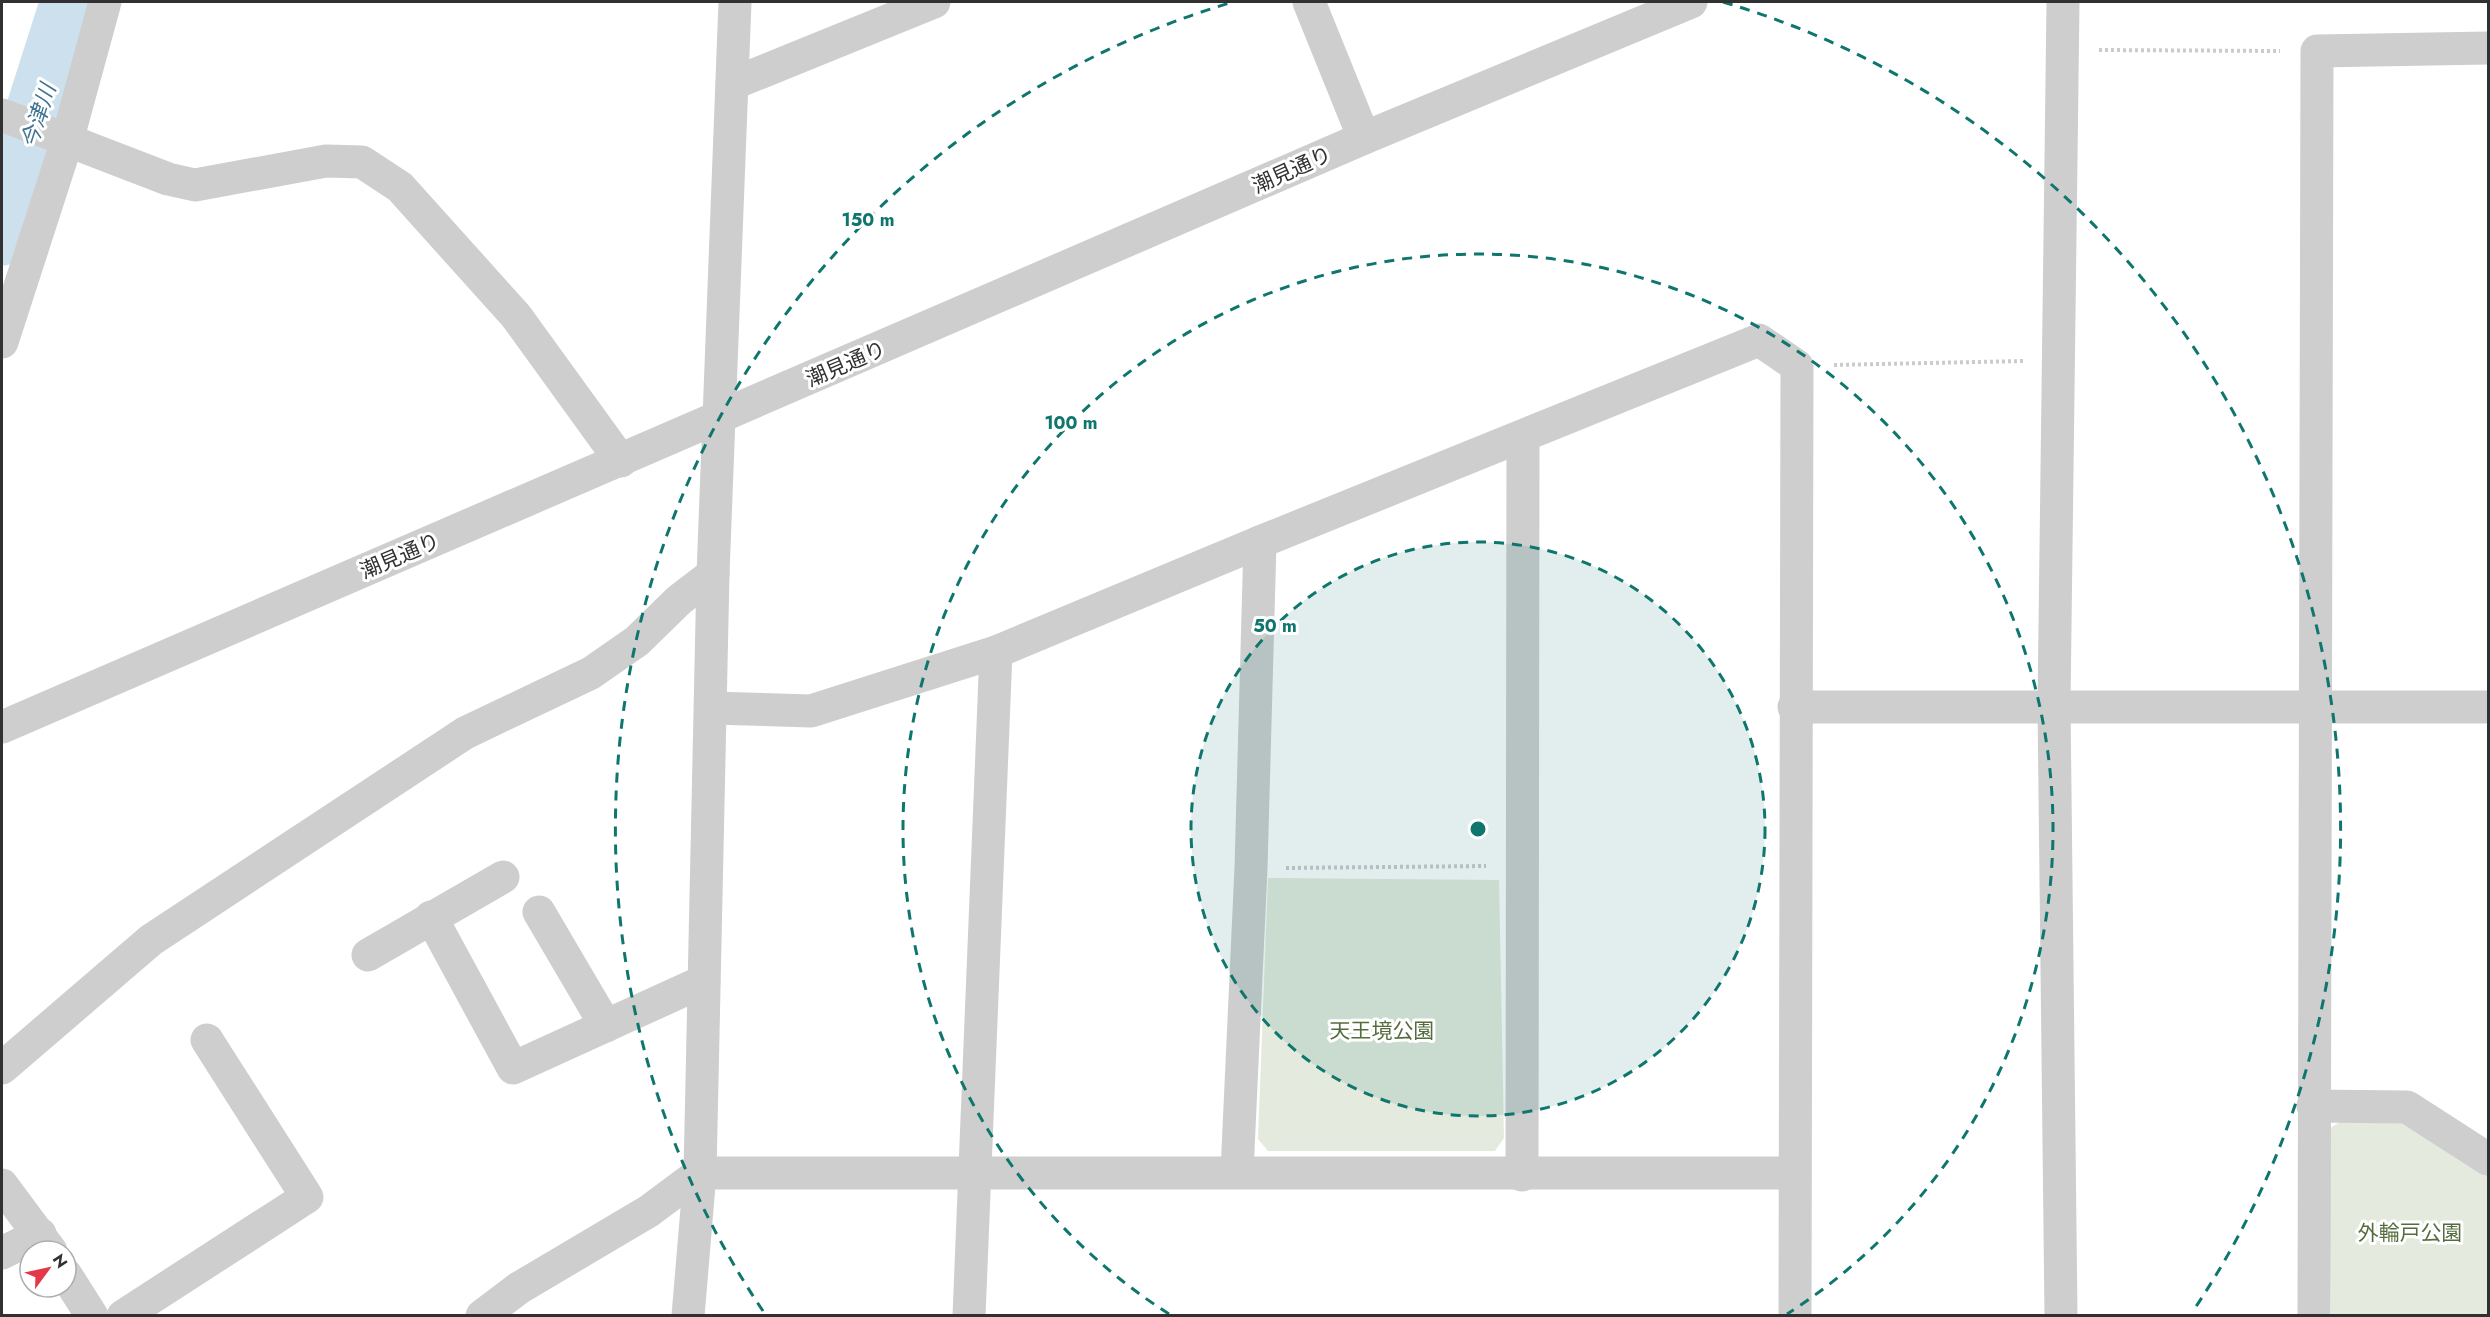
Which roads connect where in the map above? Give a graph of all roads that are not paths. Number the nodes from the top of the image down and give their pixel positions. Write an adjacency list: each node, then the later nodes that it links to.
1 (105, 2): 11 (street)
2 (735, 2): 8 (street)
3 (934, 2): 8 (street)
4 (1309, 2): 10 (street)
5 (1691, 2): 10 (street, 潮見通り)
6 (2063, 2): 19 (street)
7 (2488, 48): 20 (street)
8 (732, 84): 13 (street)
9 (2, 115): 11 (street)
10 (1364, 138): 13 (street, 潮見通り)
11 (67, 141): 12 (street); 15 (street)
12 (2, 342)
13 (719, 418): 15 (street, 潮見通り); 17 (street)
14 (1523, 437): 16 (street); 21 (street); 39 (street)
15 (621, 461): 24 (street, 潮見通り)
16 (1260, 542): 18 (street); 36 (street)
17 (713, 574): 23 (street); 32 (street)
18 (996, 652): 23 (street); 35 (street)
19 (2054, 705): 20 (street); 21 (street); 51 (street)
20 (2314, 705): 22 (street); 33 (street)
21 (1794, 707): 38 (street)
22 (2488, 707)
23 (711, 708): 29 (street)
24 (3, 724)
25 (503, 877): 27 (street)
26 (539, 912): 30 (street)
27 (431, 916): 28 (street); 30 (street)
28 (368, 955)
29 (704, 981): 30 (street); 37 (street)
30 (606, 1026)
31 (207, 1040): 46 (street)
32 (2, 1068)
33 (2313, 1106): 34 (street); 52 (street)
34 (2488, 1159)
35 (975, 1171): 36 (street); 37 (street); 49 (street)
36 (1237, 1172): 39 (street)
37 (700, 1173): 47 (street); 48 (street)
38 (1793, 1173): 39 (street); 50 (street)
39 (1522, 1175)
40 (2, 1185): 41 (street)
41 (42, 1239)
42 (18, 1249): 43 (street)
43 (2, 1253)
44 (78, 1294): 45 (street)
45 (92, 1316)
46 (123, 1316)
47 (482, 1316)
48 (688, 1316)
49 (969, 1316)
50 (1795, 1316)
51 (2061, 1316)
52 (2314, 1316)

